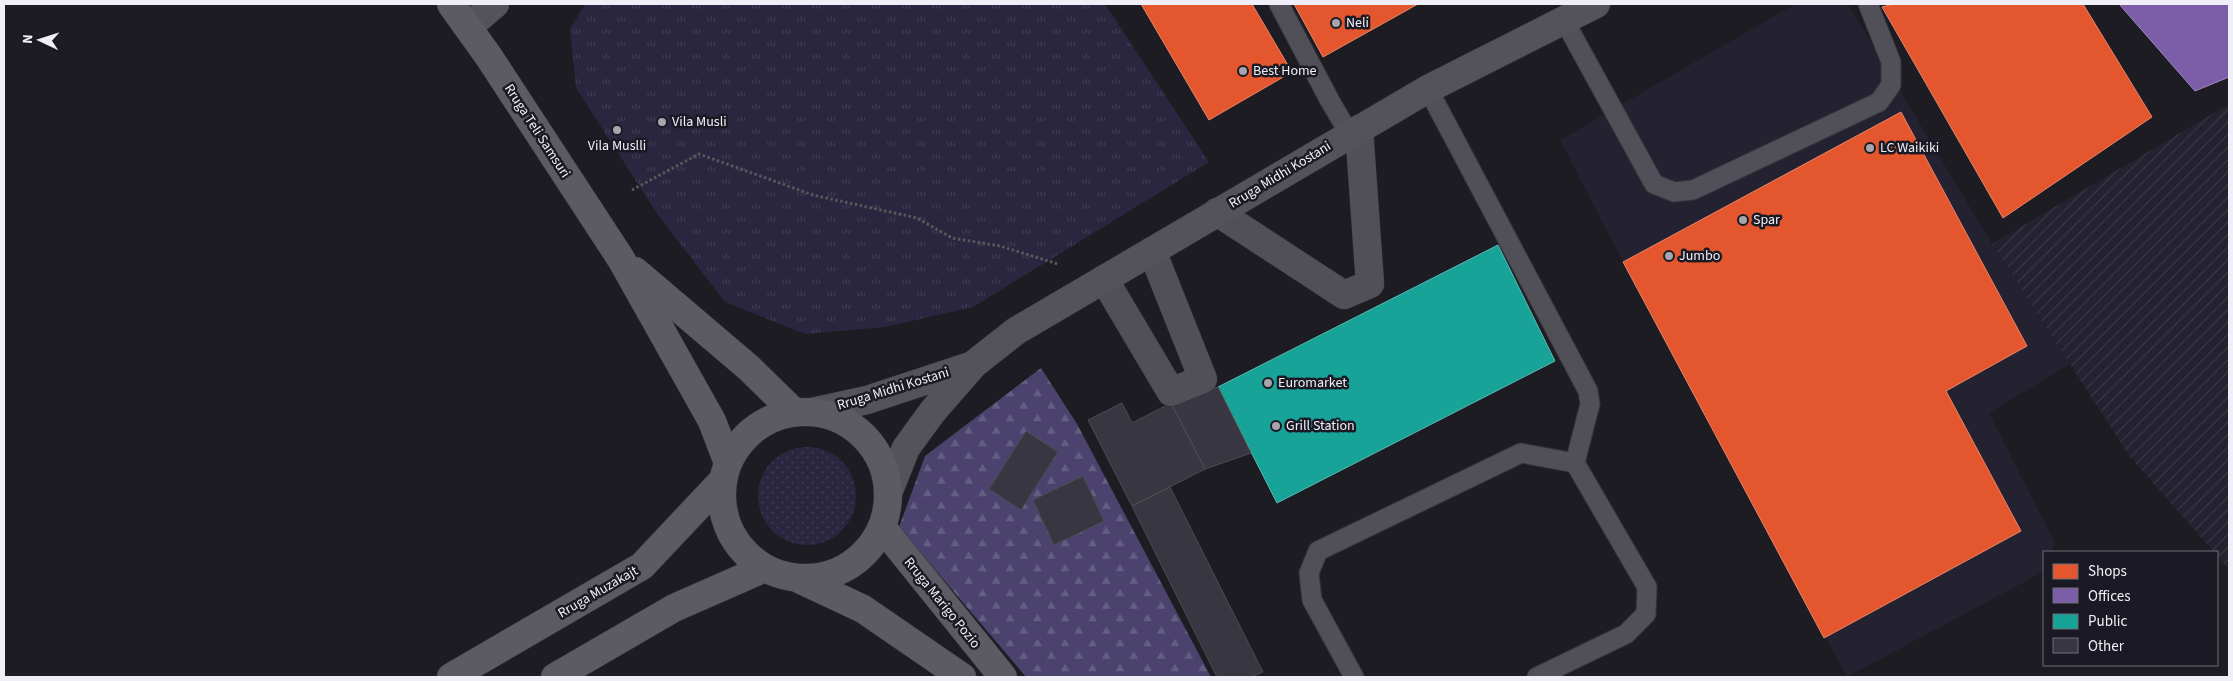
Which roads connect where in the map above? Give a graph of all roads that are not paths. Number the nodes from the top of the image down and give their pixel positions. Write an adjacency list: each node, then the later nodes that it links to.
1 (451, 4): 7 (main road, Rruga Teli Samsuri)
2 (495, 4): 7 (main road)
3 (1280, 4): 9 (lane)
4 (1596, 4): 6 (main road, Rruga Midhi Kostani)
5 (1868, 4): 6 (lane)
6 (1564, 20): 8 (main road, Rruga Midhi Kostani)
7 (468, 28): 12 (main road, Rruga Teli Samsuri)
8 (1428, 89): 9 (main road, Rruga Midhi Kostani); 16 (lane)
9 (1354, 132): 10 (main road, Rruga Midhi Kostani); 10 (street)
10 (1217, 212): 11 (main road, Rruga Midhi Kostani)
11 (1152, 251): 13 (main road, Rruga Midhi Kostani); 13 (street)
12 (621, 259): 15 (main road, Rruga Teli Samsuri); 17 (main road, Rruga Teli Samsuri)
13 (1104, 279): 14 (main road, Rruga Midhi Kostani)
14 (974, 364): 15 (main road, Rruga Midhi Kostani); 18 (main road, Rruga Midhi Kostani)
15 (803, 412): 17 (main road); 18 (main road)
16 (1575, 463): 26 (lane); 27 (lane)
17 (726, 472): 20 (main road); 22 (main road, Rruga Muzakajt)
18 (888, 493): 19 (main road)
19 (882, 528): 21 (main road); 25 (main road, Rruga Marigo Pozio)
20 (765, 568): 21 (main road); 23 (main road)
21 (798, 578): 24 (main road)
22 (451, 677)
23 (555, 677)
24 (962, 677)
25 (1003, 677)
26 (1354, 677)
27 (1537, 677)

